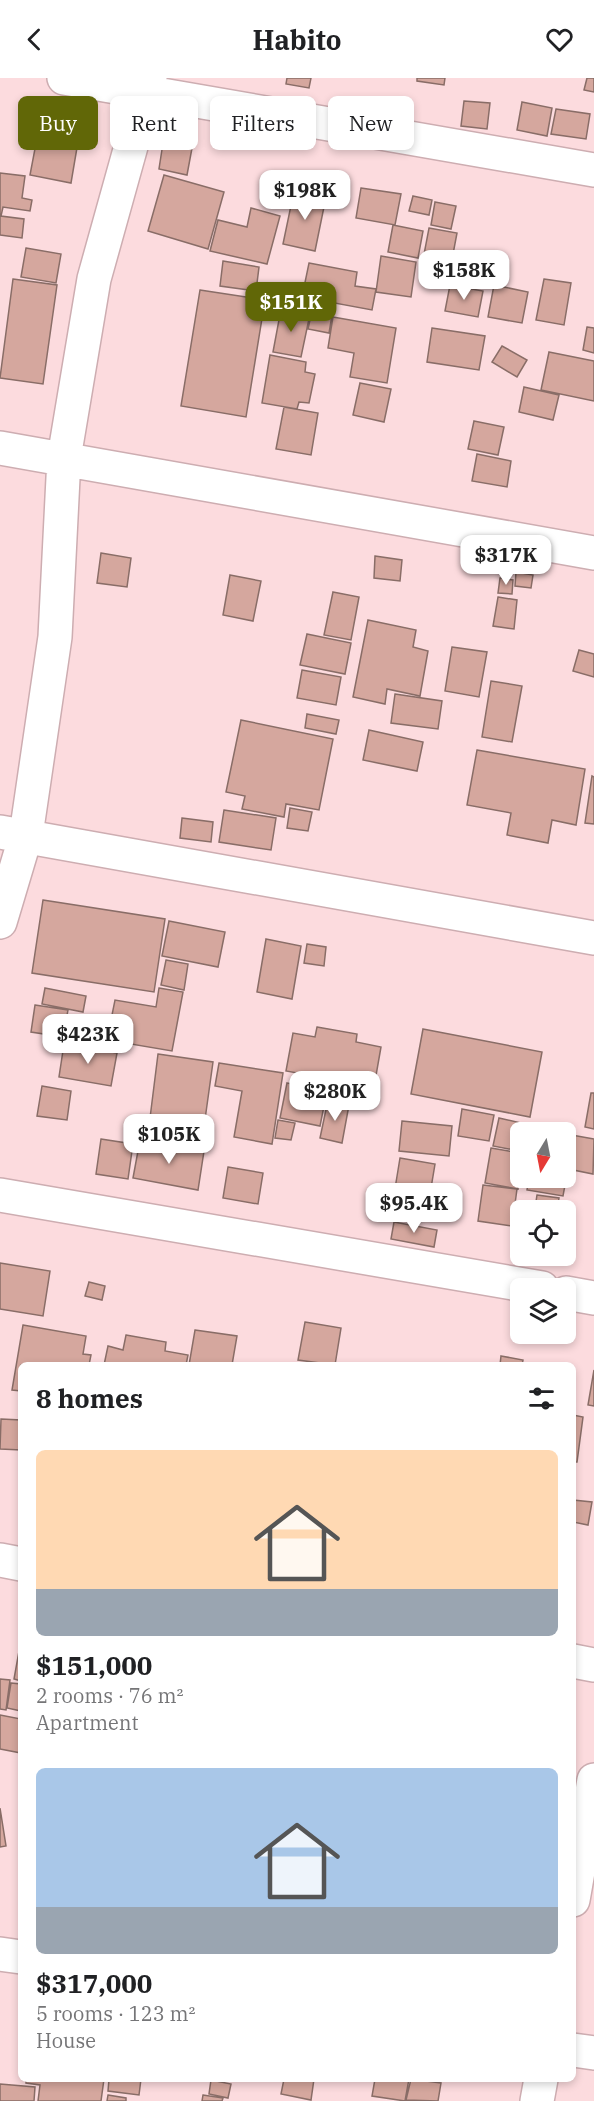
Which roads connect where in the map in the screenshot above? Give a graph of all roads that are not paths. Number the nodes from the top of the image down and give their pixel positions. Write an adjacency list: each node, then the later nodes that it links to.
1 (64, 78): 2 (street)
2 (148, 85): 3 (street); 5 (street)
3 (594, 170)
4 (0, 448): 5 (street)
5 (64, 458): 6 (street); 7 (street)
6 (594, 554)
7 (13, 834): 8 (street); 9 (street)
8 (0, 922)
9 (594, 938)
10 (0, 1195): 11 (street)
11 (510, 1283)
12 (576, 1295): 13 (street)
13 (594, 1298)
14 (0, 1560): 15 (street)
15 (18, 1563)
16 (576, 1662): 17 (street)
17 (594, 1665)
18 (594, 1780): 19 (street)
19 (576, 1882)
20 (0, 1954): 21 (street)
21 (18, 1957)
22 (576, 2051): 23 (street)
23 (594, 2054)
24 (540, 2082): 25 (street)
25 (537, 2101)

